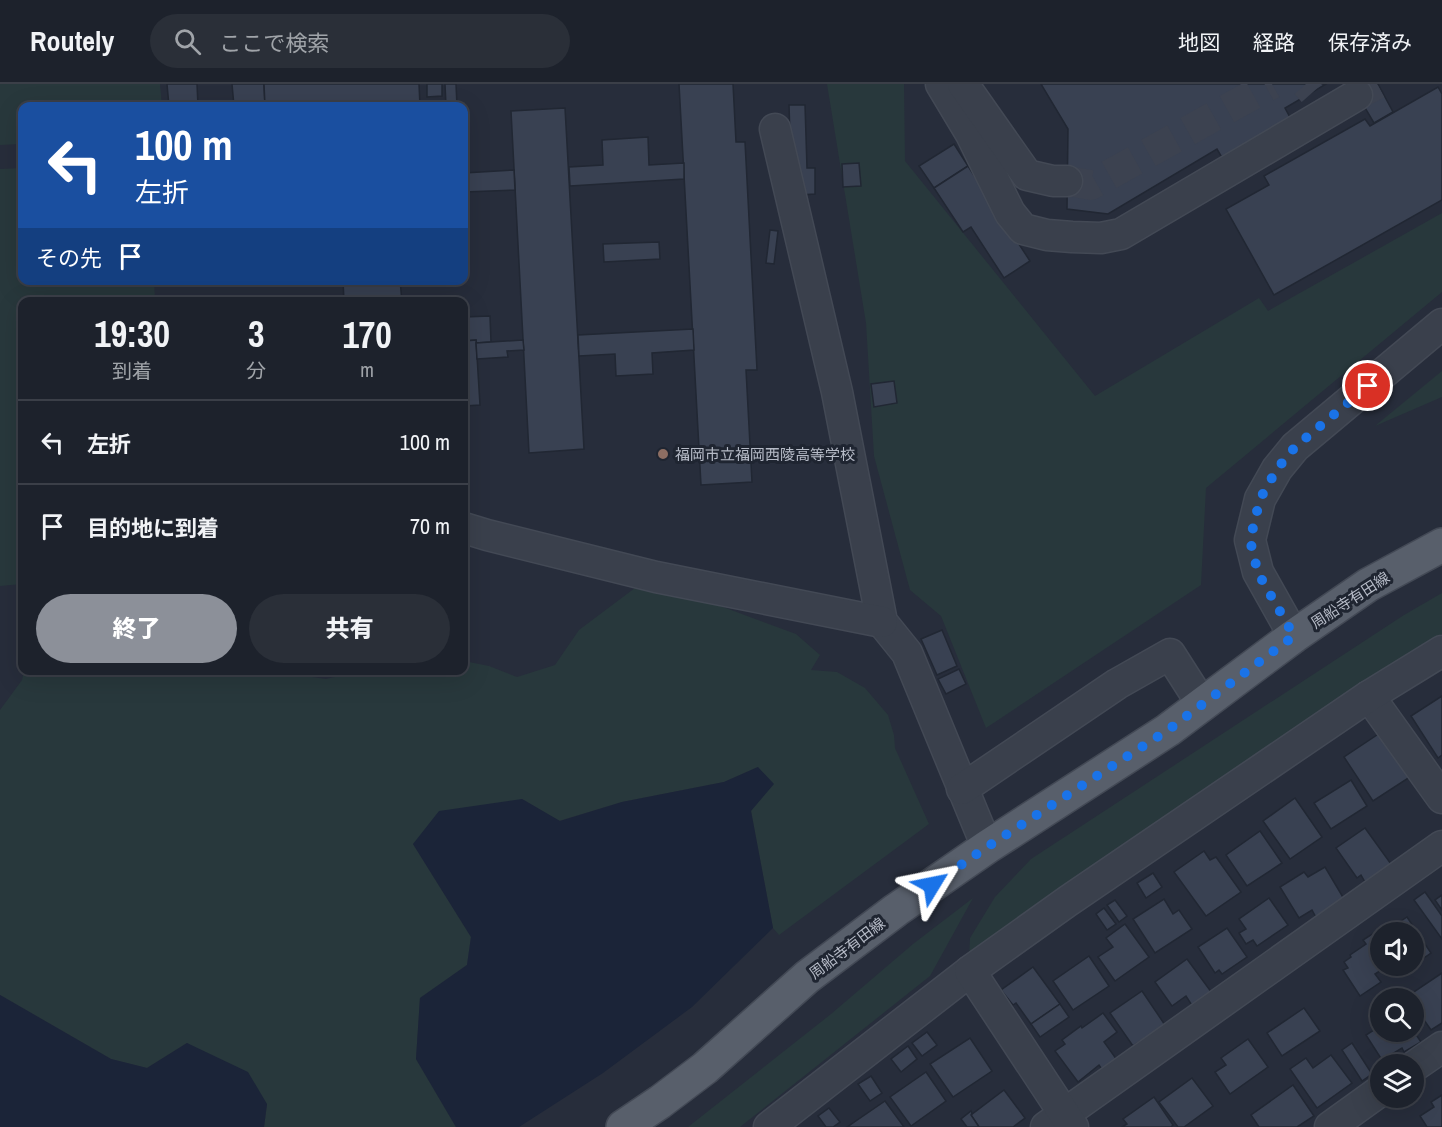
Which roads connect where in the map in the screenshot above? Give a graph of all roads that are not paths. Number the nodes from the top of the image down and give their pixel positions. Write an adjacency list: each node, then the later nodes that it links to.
1 (941, 84): 3 (street)
2 (963, 84): 5 (street)
3 (1357, 95)
4 (775, 129): 9 (street)
5 (1067, 181)
6 (1442, 324): 10 (street)
7 (468, 529): 9 (street)
8 (1442, 545): 10 (main road, 周船寺有田線)
9 (882, 622): 14 (street)
10 (1294, 636): 13 (main road, 周船寺有田線)
11 (1442, 651): 12 (street)
12 (1370, 696): 15 (street); 18 (street)
13 (1202, 704): 14 (street); 17 (main road, 周船寺有田線)
14 (962, 789): 17 (street)
15 (1442, 798)
16 (1442, 846): 22 (street)
17 (987, 847): 23 (main road, 周船寺有田線)
18 (970, 971): 22 (street); 24 (street)
19 (1442, 1047): 20 (street)
20 (1424, 1059)
21 (1370, 1098): 25 (street)
22 (1061, 1123)
23 (623, 1127)
24 (769, 1127)
25 (1330, 1127)

